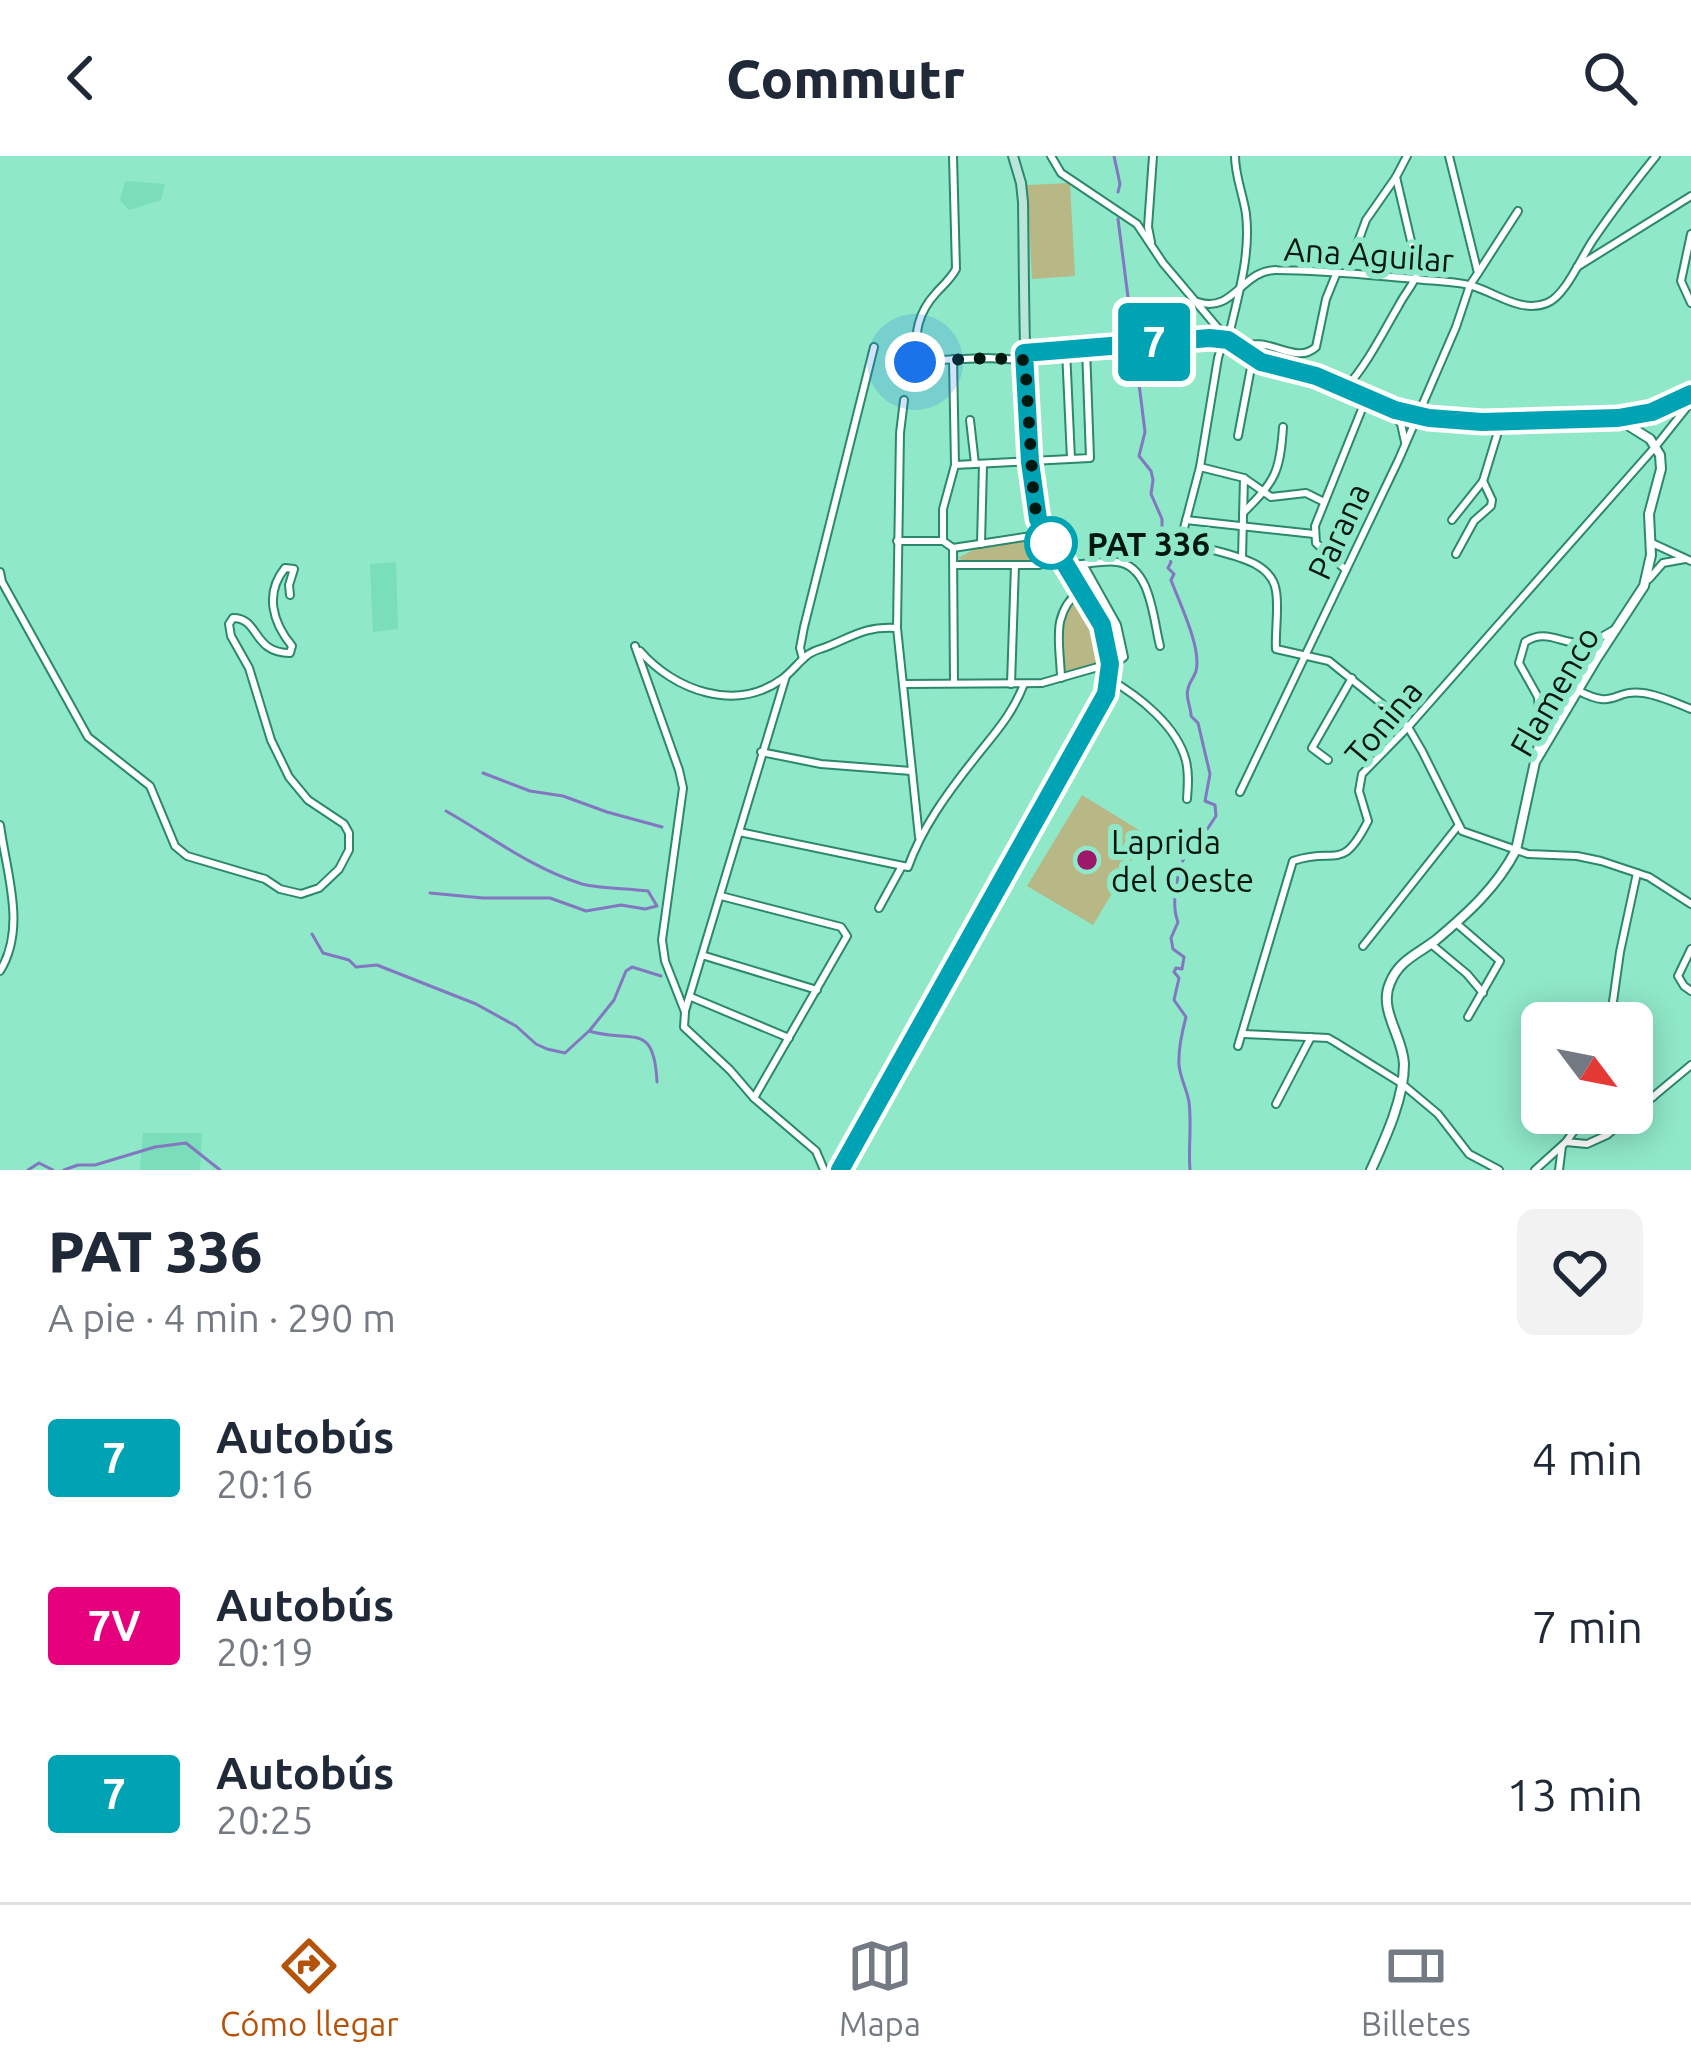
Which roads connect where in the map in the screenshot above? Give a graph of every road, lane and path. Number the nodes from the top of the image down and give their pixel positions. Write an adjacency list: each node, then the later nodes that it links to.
1 (953, 156): 31 (street)
2 (1013, 156): 29 (main road)
3 (1051, 156): 13 (street)
4 (1153, 156): 13 (street)
5 (1235, 156): 21 (street)
6 (1449, 156): 18 (street)
7 (1656, 156): 16 (street)
8 (1408, 158): 9 (street)
9 (1396, 177): 17 (street); 19 (street)
10 (1691, 196): 16 (street)
11 (1518, 211): 18 (street, Parana)
12 (1691, 234): 15 (street)
13 (1151, 245): 22 (street)
14 (1691, 251): 15 (street)
15 (1684, 259): 23 (street)
16 (1575, 269): 20 (street, Ana Aguilar)
17 (1342, 272): 19 (street, Ana Aguilar); 21 (street, Ana Aguilar); 27 (street)
18 (1478, 273): 20 (street, Parana)
19 (1416, 279): 20 (street, Ana Aguilar); 32 (street)
20 (1470, 285): 37 (street, Parana)
21 (1240, 289): 22 (street, Ana Aguilar); 24 (street)
22 (1198, 302): 24 (street)
23 (1691, 303)
24 (1228, 340): 26 (street); 27 (street); 49 (street)
25 (874, 347): 82 (street)
26 (1086, 348): 28 (street); 45 (street)
27 (1241, 349): 30 (street)
28 (1066, 350): 29 (street); 45 (street)
29 (1025, 357): 31 (street); 46 (main road)
30 (1252, 357): 32 (street); 42 (street)
31 (953, 359): 47 (street)
32 (1346, 388): 34 (street)
33 (1691, 398): 38 (street); 44 (street, Tonina)
34 (1366, 399): 36 (street); 53 (street)
35 (904, 400): 61 (street)
36 (1389, 408): 37 (street); 43 (street)
37 (1418, 416): 40 (street); 43 (street, Parana)
38 (1618, 418): 40 (street); 44 (street)
39 (970, 420): 48 (street)
40 (1501, 422): 51 (street)
41 (1283, 427): 52 (street)
42 (1238, 436)
43 (1405, 446): 72 (street, Parana)
44 (1656, 446): 60 (street, Flamenco); 94 (street, Tonina)
45 (1071, 459): 46 (street)
46 (1030, 462): 48 (street); 58 (main road)
47 (955, 464): 48 (street); 62 (street)
48 (979, 464): 63 (street)
49 (1201, 466): 50 (street); 55 (street)
50 (1244, 478): 52 (street); 54 (street)
51 (1483, 481): 56 (street); 65 (street)
52 (1264, 493): 53 (street); 54 (street)
53 (1324, 502): 59 (street)
54 (1243, 513): 57 (street)
55 (1186, 520): 57 (street); 67 (street)
56 (1452, 520)
57 (1243, 526): 59 (street); 67 (street)
58 (1044, 534): 63 (street); 68 (main road)
59 (1314, 534): 72 (street)
60 (1649, 540): 66 (street); 75 (street, Flamenco)
61 (897, 541): 62 (street); 79 (street)
62 (943, 541): 64 (street)
63 (981, 544): 64 (street)
64 (953, 548): 69 (street)
65 (1456, 554)
66 (1688, 560): 75 (street)
67 (1242, 561): 81 (street)
68 (1063, 562): 70 (street); 71 (street); 76 (main road)
69 (953, 565): 70 (street); 88 (street)
70 (1015, 565): 90 (street)
71 (1084, 566): 80 (street); 83 (street)
72 (1346, 570): 81 (street, Parana)
73 (0, 572): 74 (street)
74 (1, 585): 77 (street)
75 (1645, 586): 78 (street, Flamenco)
76 (1081, 589): 83 (main road); 85 (street)
77 (290, 595)
78 (1618, 627): 92 (street, Flamenco); 97 (street)
79 (897, 628): 82 (street); 89 (street)
80 (1160, 646)
81 (1305, 655): 86 (street); 99 (street, Parana)
82 (803, 659): 84 (street)
83 (1110, 664): 85 (street); 87 (main road)
84 (785, 676): 95 (street); 122 (street)
85 (1061, 678): 91 (street)
86 (1352, 678): 94 (street); 96 (street)
87 (1109, 679): 100 (street); 137 (main road)
88 (955, 683): 89 (street); 90 (street)
89 (903, 684): 98 (street)
90 (1011, 684): 91 (street)
91 (1024, 685): 104 (street)
92 (1577, 690): 93 (street); 97 (street, Flamenco)
93 (1691, 709)
94 (1408, 727): 102 (street); 124 (street, Tonina)
95 (761, 752): 98 (street); 103 (street)
96 (1328, 760)
97 (1535, 762): 105 (street, Flamenco)
98 (911, 771): 104 (street)
99 (1240, 792)
100 (1186, 799)
101 (0, 825): 116 (street)
102 (1458, 826): 105 (street); 113 (street)
103 (739, 832): 106 (street); 108 (street)
104 (919, 837): 106 (street)
105 (1516, 850): 107 (street); 111 (street, Flamenco)
106 (902, 866): 110 (street)
107 (1637, 873): 109 (street); 121 (street)
108 (721, 896): 115 (street); 117 (street)
109 (1691, 904)
110 (879, 908)
111 (1456, 922): 112 (street, Flamenco); 119 (street)
112 (1431, 944): 119 (street); 129 (street, Flamenco)
113 (1364, 946)
114 (1691, 949): 118 (street)
115 (704, 955): 117 (street); 120 (street)
116 (0, 970)
117 (817, 990): 126 (street)
118 (1691, 991)
119 (1483, 993): 123 (street)
120 (691, 997): 122 (street); 126 (street)
121 (1613, 1002)
122 (685, 1012): 131 (street)
123 (1468, 1017)
124 (1243, 1034): 125 (street); 127 (street, Tonina)
125 (1311, 1037): 129 (street); 132 (street)
126 (789, 1038): 131 (street)
127 (1238, 1046)
128 (1691, 1064): 130 (street)
129 (1402, 1083): 138 (street, Flamenco); 139 (street)
130 (1653, 1097)
131 (754, 1098): 136 (street)
132 (1276, 1104)
133 (1571, 1134): 135 (street)
134 (1606, 1134): 135 (street)
135 (1564, 1144): 140 (street); 141 (street)
136 (824, 1170)
137 (840, 1170)
138 (1371, 1170)
139 (1499, 1170)
140 (1535, 1170)
141 (1559, 1170)

